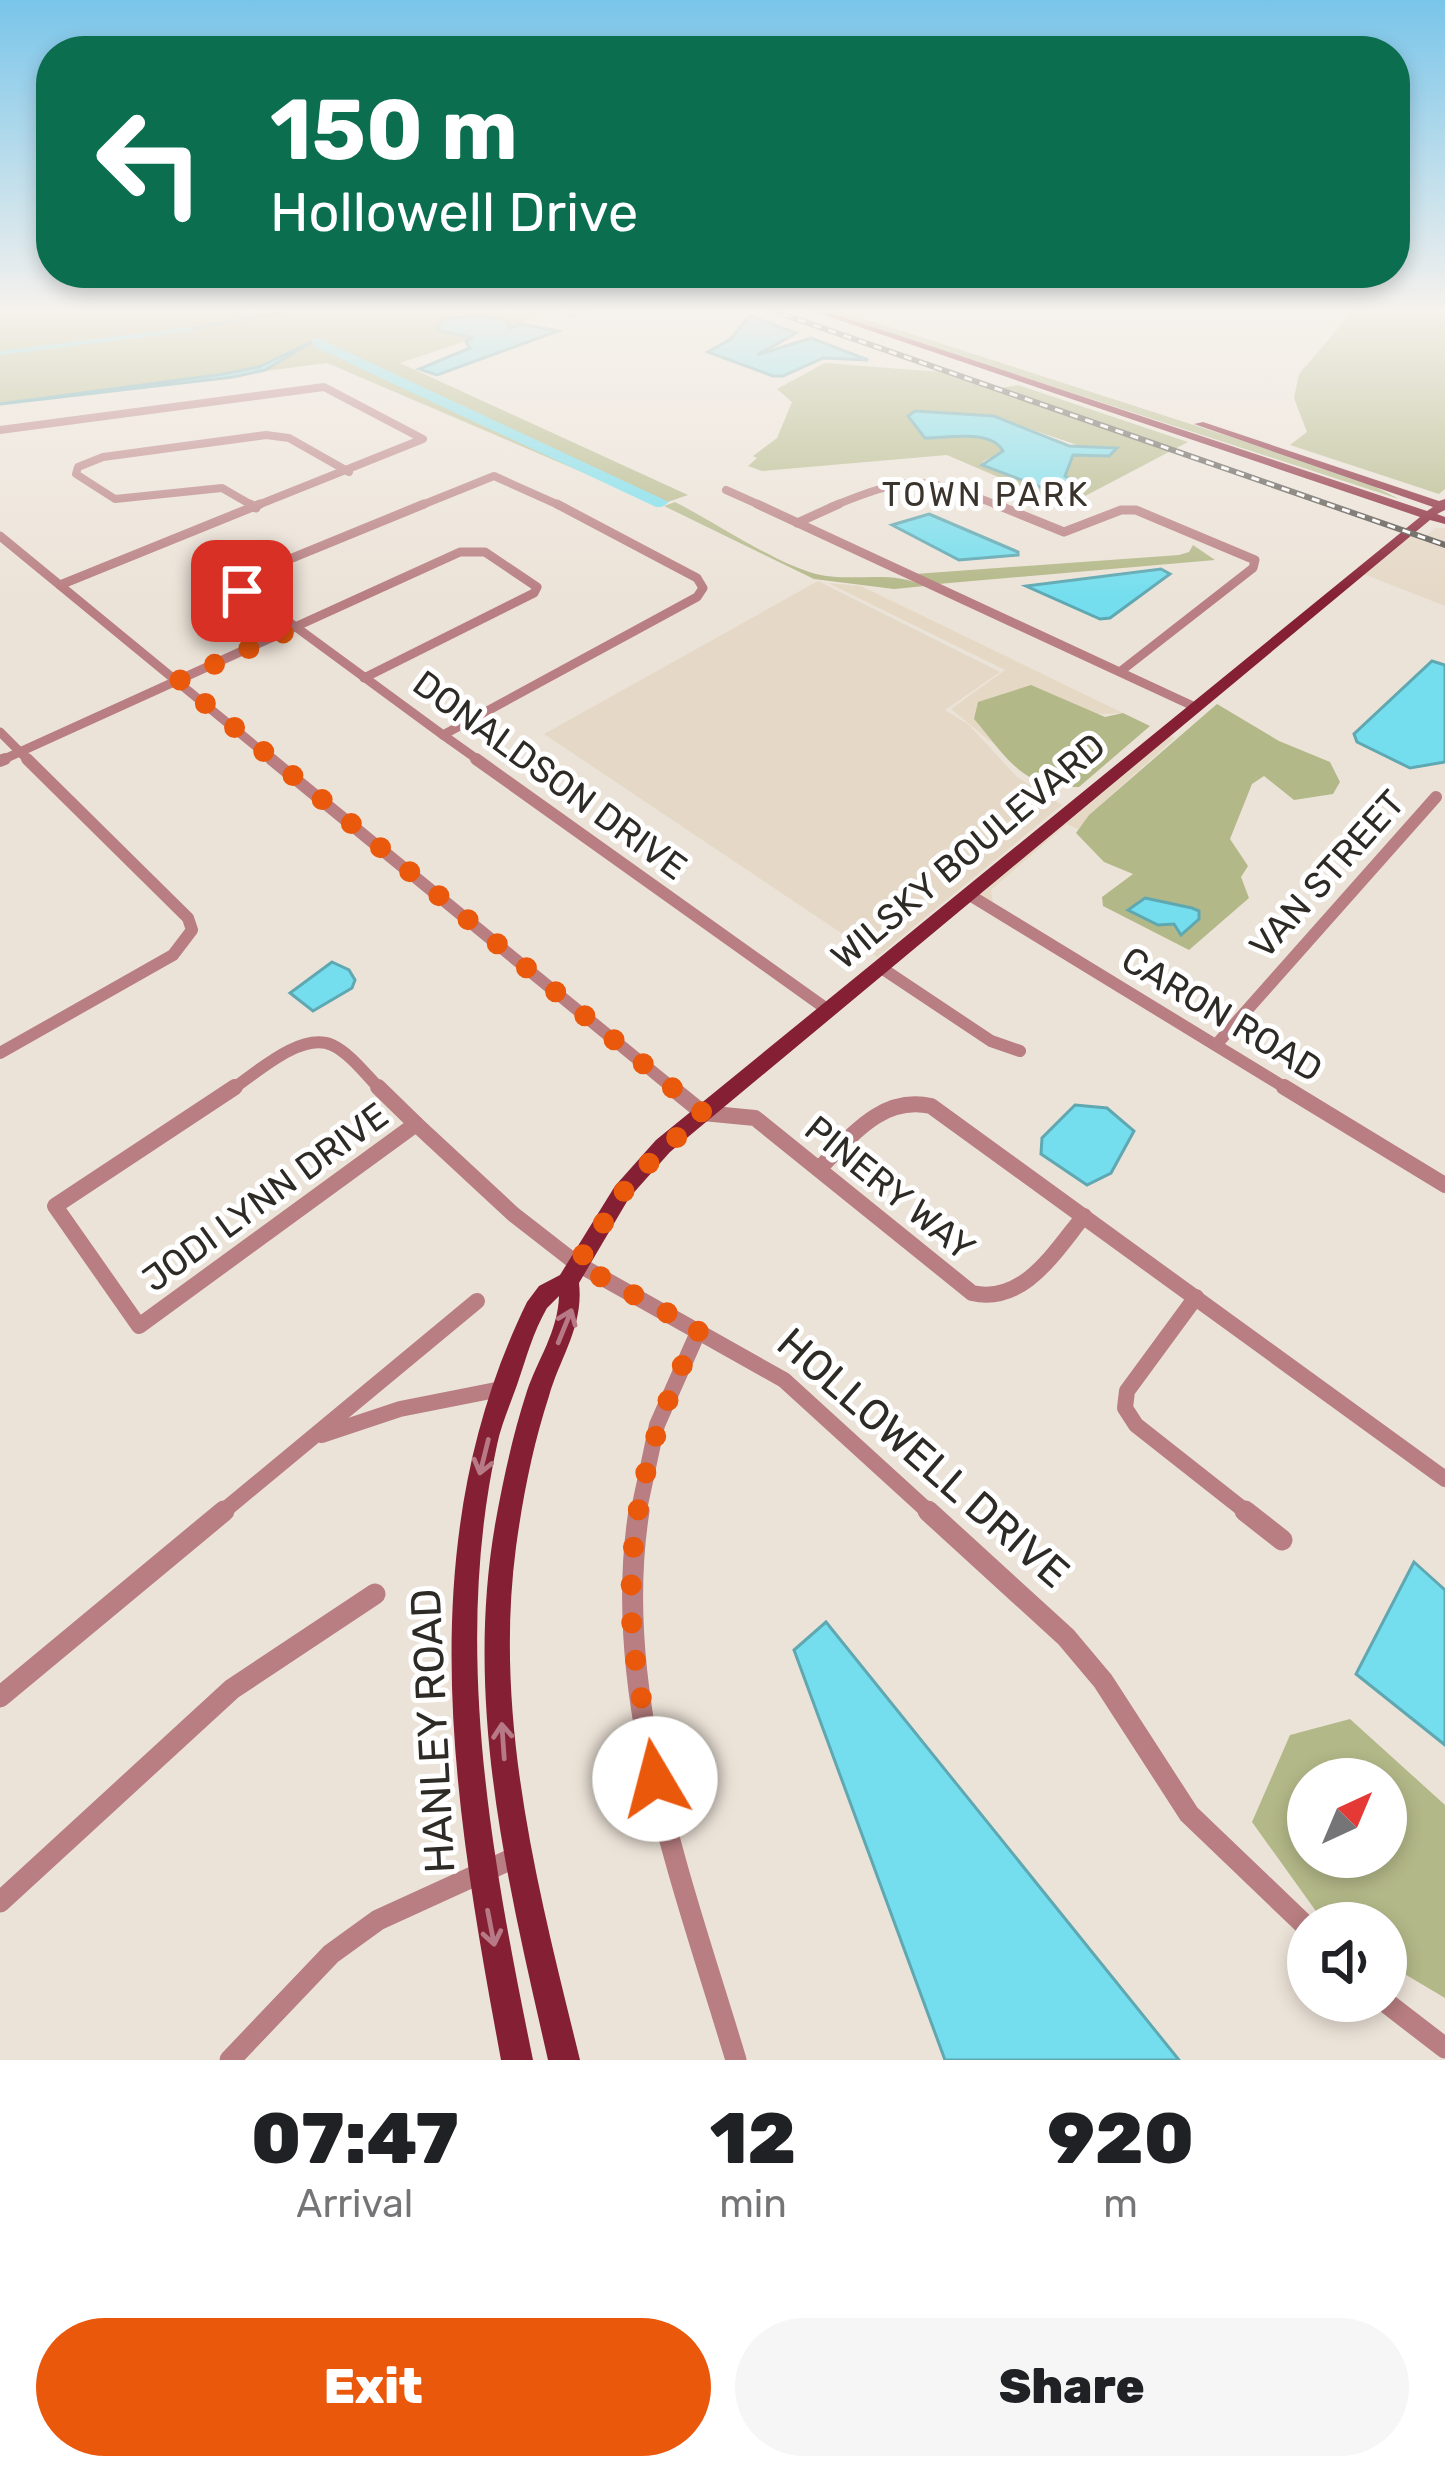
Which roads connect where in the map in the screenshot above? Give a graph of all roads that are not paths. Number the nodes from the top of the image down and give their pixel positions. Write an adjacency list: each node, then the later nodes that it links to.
1 (187, 405): 5 (street)
2 (358, 405): 6 (street)
3 (1098, 405): 10 (main road)
4 (1136, 405): 8 (main road)
5 (0, 430)
6 (349, 472): 9 (street); 9 (street)
7 (726, 490): 12 (street)
8 (1444, 505): 10 (main road, WILSKY BOULEVARD)
9 (256, 508): 14 (street)
10 (1427, 515): 11 (main road); 19 (main road, WILSKY BOULEVARD)
11 (1445, 521)
12 (796, 523): 16 (street); 16 (street)
13 (0, 536): 14 (street)
14 (60, 585): 18 (street)
15 (294, 628): 17 (street, DONALDSON DRIVE); 17 (street); 18 (street); 21 (street, DONALDSON DRIVE)
16 (1121, 671): 19 (street)
17 (364, 678): 21 (street, DONALDSON DRIVE)
18 (178, 681): 22 (street); 31 (street)
19 (1193, 706): 25 (main road, WILSKY BOULEVARD)
20 (0, 732): 22 (street)
21 (442, 735): 27 (street, DONALDSON DRIVE)
22 (20, 752): 23 (street); 30 (street)
23 (0, 761)
24 (1436, 797): 28 (street, VAN STREET)
25 (968, 894): 26 (main road, WILSKY BOULEVARD); 28 (street, CARON ROAD)
26 (880, 967): 27 (main road, WILSKY BOULEVARD); 29 (street)
27 (828, 1010): 31 (main road, WILSKY BOULEVARD)
28 (1216, 1045): 34 (street, CARON ROAD)
29 (1020, 1051)
30 (0, 1053)
31 (703, 1113): 33 (street, PINERY WAY); 36 (main road, WILSKY BOULEVARD)
32 (416, 1124): 32 (street, JODI LYNN DRIVE); 36 (street, HOLLOWELL DRIVE)
33 (818, 1168): 35 (street); 35 (street, PINERY WAY)
34 (1445, 1185)
35 (1084, 1216): 37 (street)
36 (573, 1273): 39 (street, HOLLOWELL DRIVE); 40 (main road, HANLEY ROAD); 46 (main road, HANLEY ROAD, one-way to 36)
37 (1196, 1298): 42 (street); 43 (street)
38 (477, 1301): 41 (street)
39 (699, 1330): 49 (street, HOLLOWELL DRIVE); 55 (street)
40 (501, 1389): 41 (street); 47 (main road, HANLEY ROAD, one-way to 47)
41 (311, 1439): 45 (street)
42 (1445, 1479)
43 (1282, 1540)
44 (375, 1594): 48 (street)
45 (0, 1697)
46 (516, 1857): 47 (street); 54 (main road, HANLEY ROAD)
47 (480, 1874): 52 (street); 53 (main road, HANLEY ROAD, one-way to 53)
48 (0, 1902)
49 (1287, 1908)
50 (1407, 2019): 51 (street)
51 (1445, 2048)
52 (230, 2060)
53 (517, 2060)
54 (564, 2060)
55 (736, 2060)

